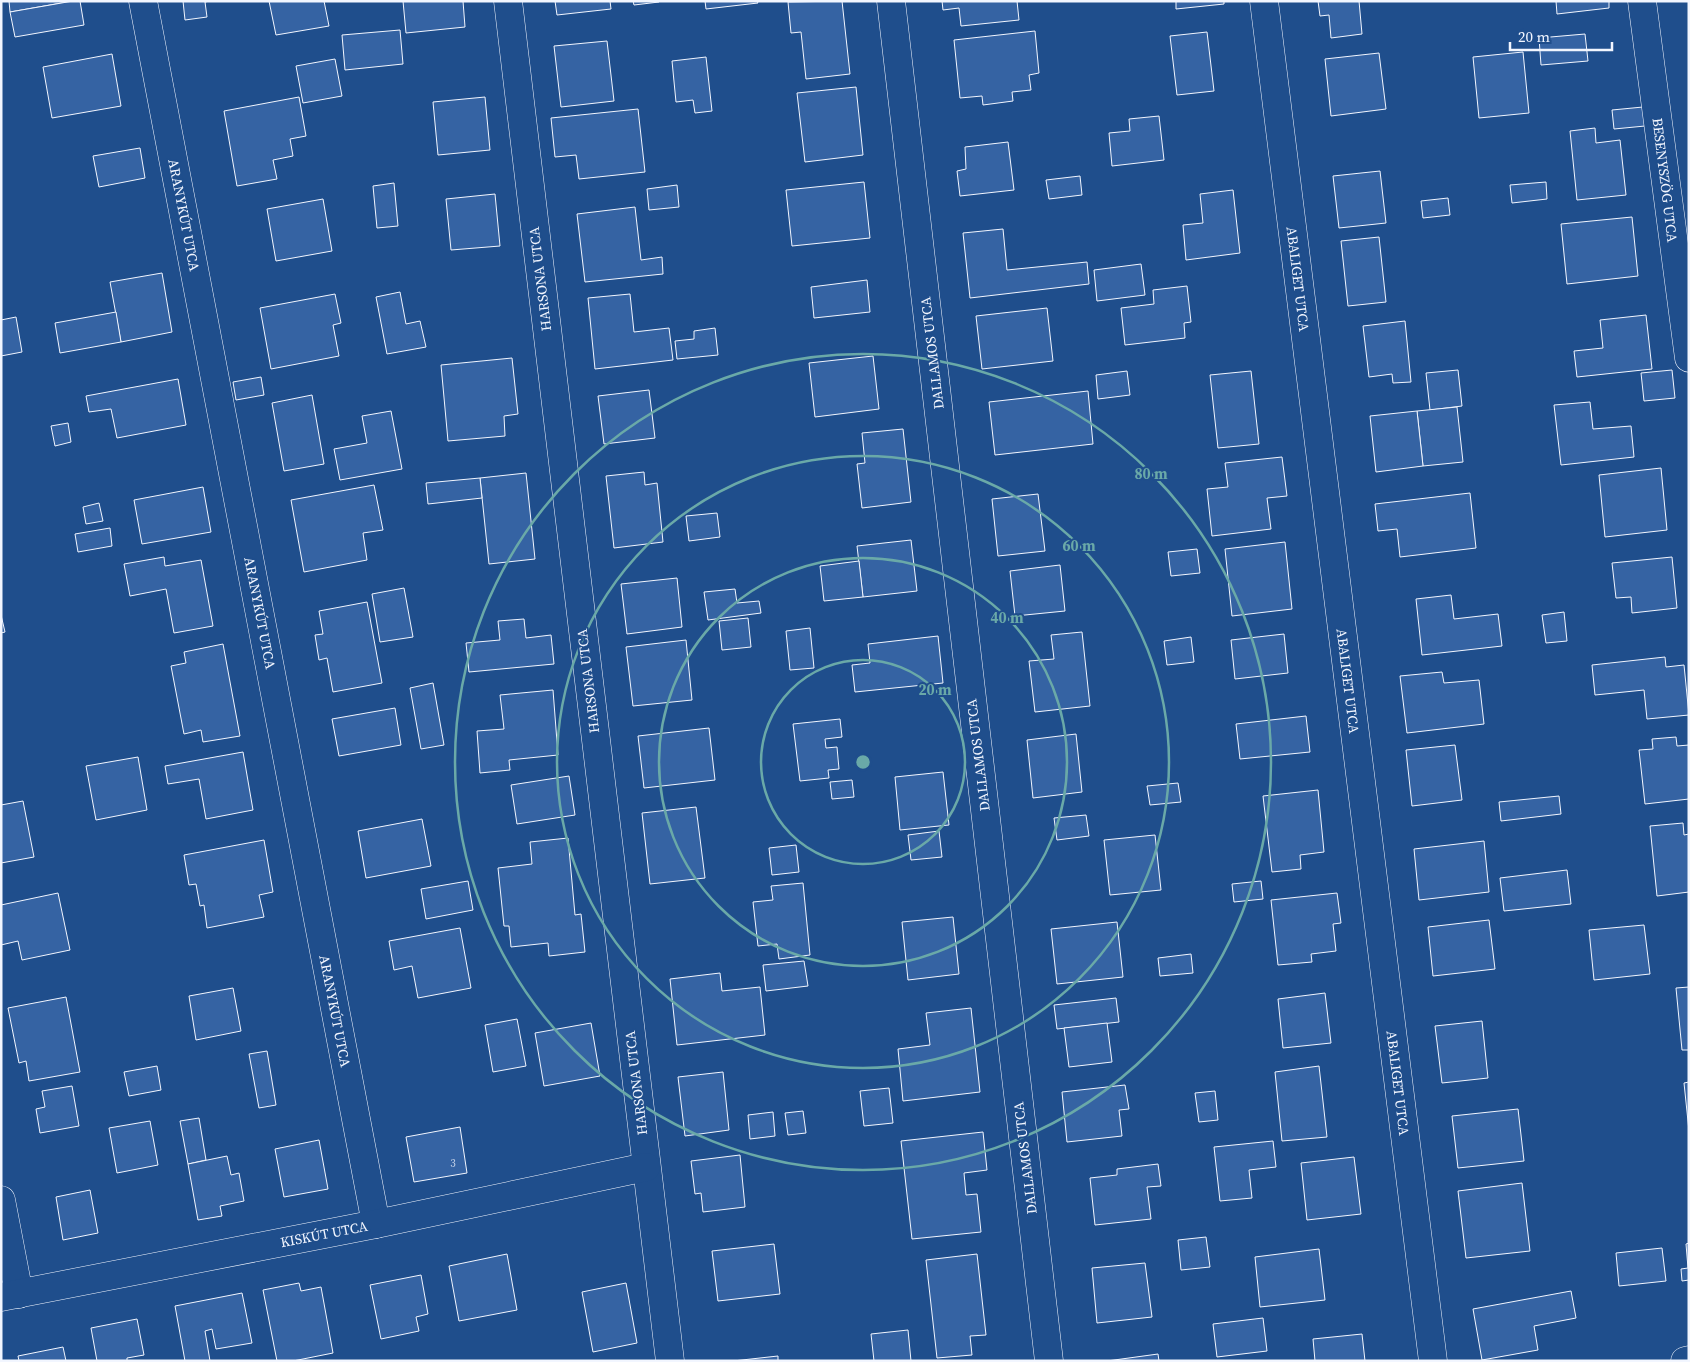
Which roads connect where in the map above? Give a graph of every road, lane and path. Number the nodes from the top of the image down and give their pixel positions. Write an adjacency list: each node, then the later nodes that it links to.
1 (143, 1): 9 (street, ARANYKÚT UTCA)
2 (508, 1): 7 (street, HARSONA UTCA)
3 (891, 1): 12 (street, DALLAMOS UTCA)
4 (1264, 1): 13 (street, ABALIGET UTCA)
5 (1642, 1): 6 (street, BESENYSZÖG UTCA)
6 (1689, 358)
7 (646, 1167): 9 (street, KISKÚT UTCA); 11 (street, HARSONA UTCA)
8 (1, 1200): 10 (street)
9 (376, 1224): 10 (street, KISKÚT UTCA)
10 (10, 1296)
11 (670, 1361)
12 (1049, 1361)
13 (1433, 1361)

